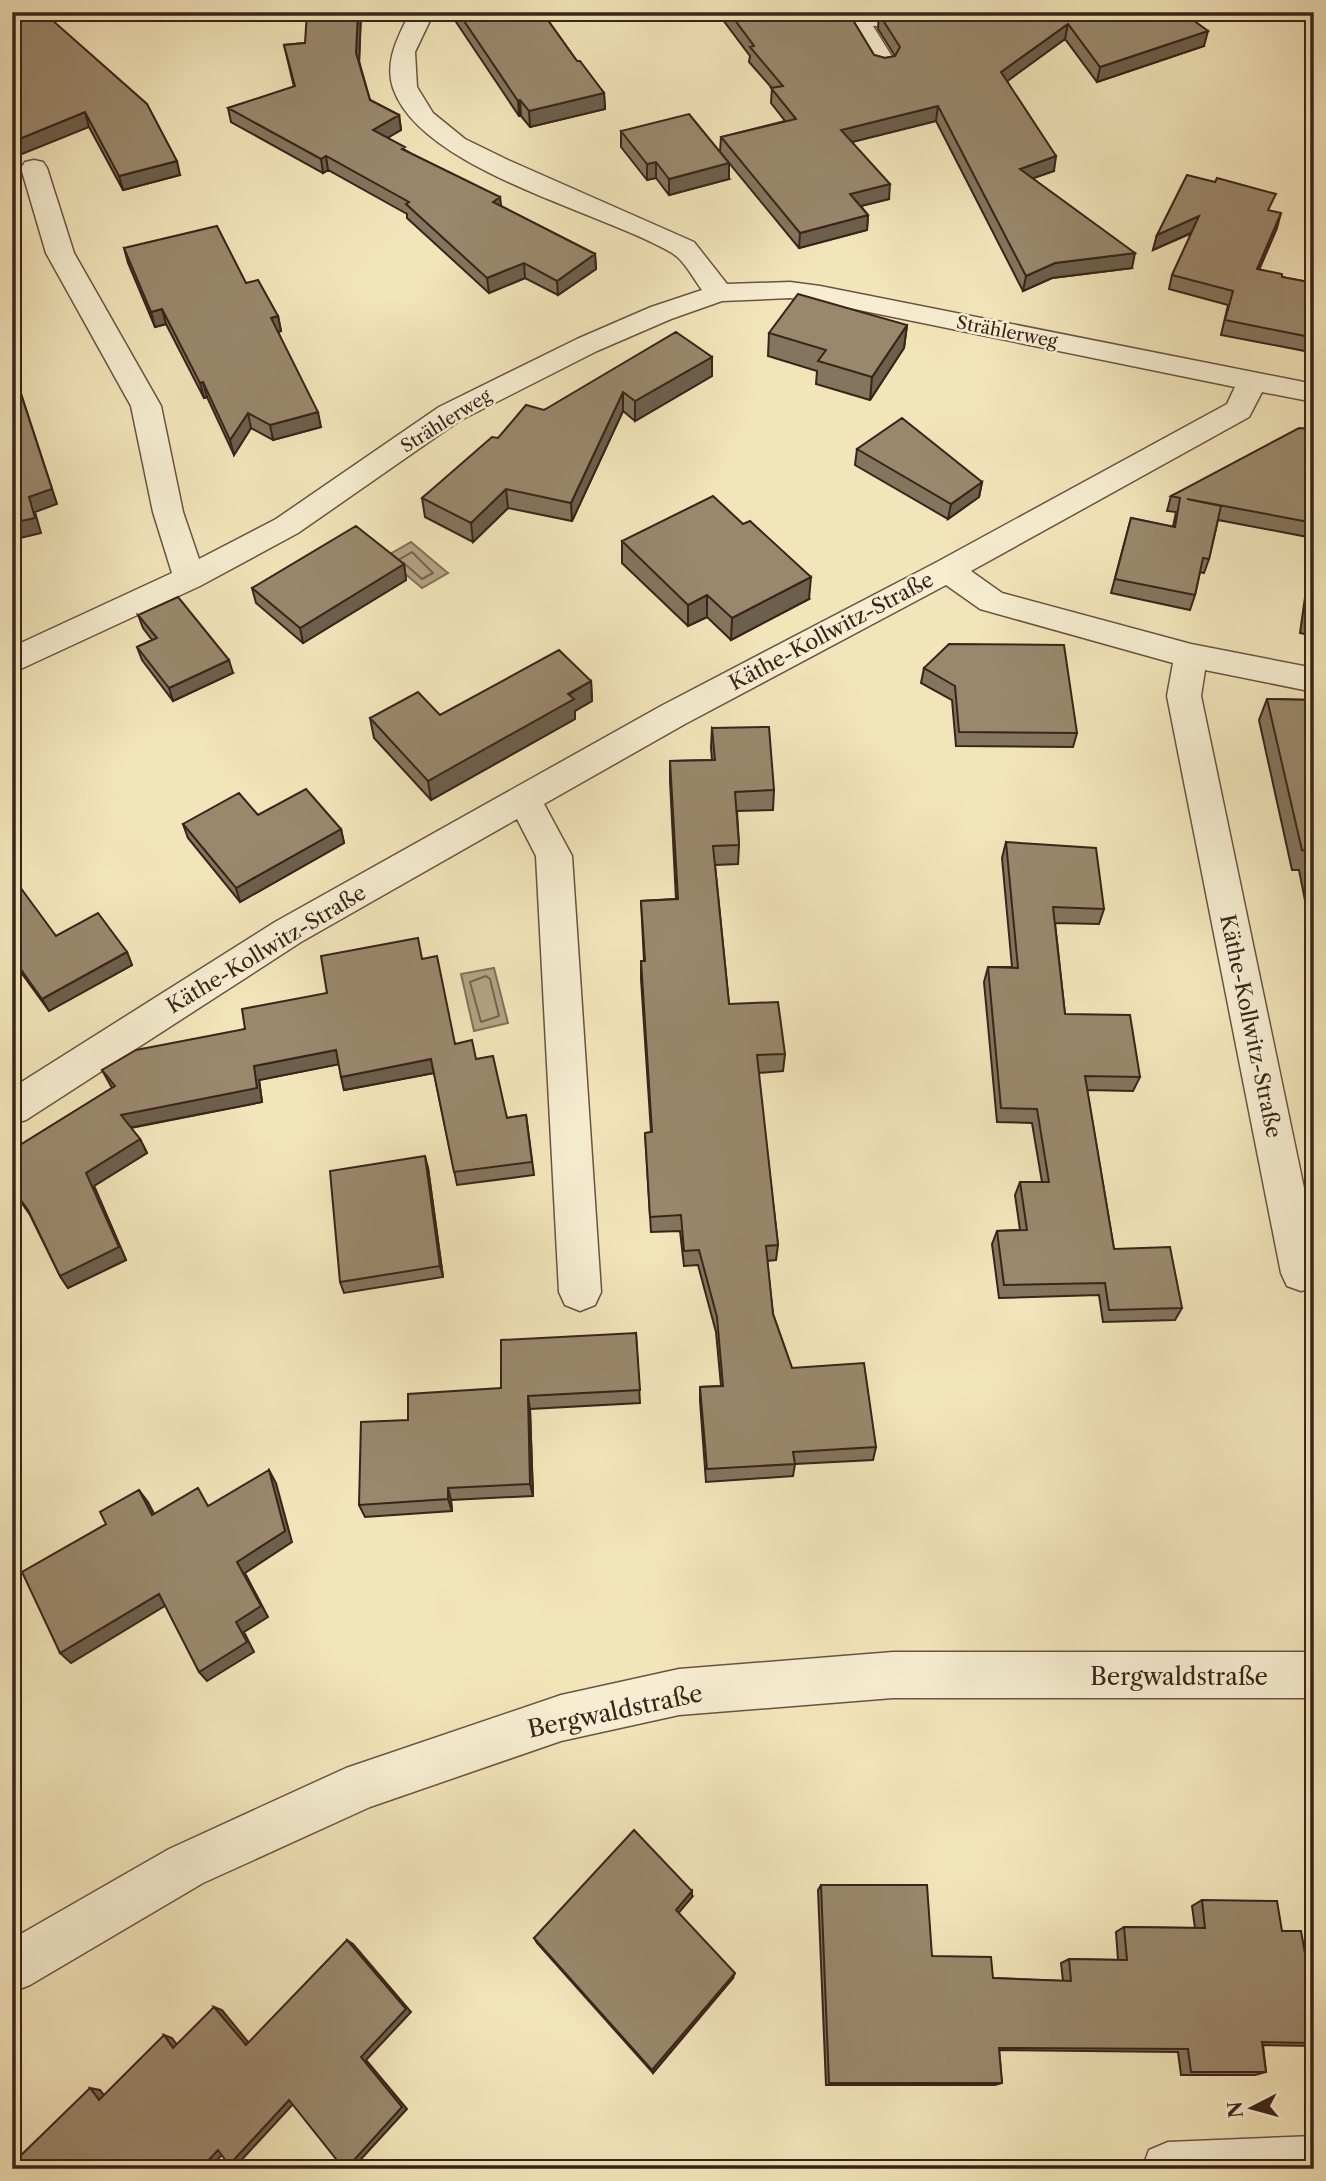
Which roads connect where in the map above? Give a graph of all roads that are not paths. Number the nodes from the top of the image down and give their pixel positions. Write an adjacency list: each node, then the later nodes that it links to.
1 (422, 12): 6 (street)
2 (856, 15): 3 (street); 4 (street)
3 (952, 21)
4 (884, 63)
5 (34, 167): 10 (street)
6 (719, 293): 7 (street, Strählerweg); 10 (street, Strählerweg)
7 (1252, 381): 8 (street, Strählerweg); 9 (street)
8 (1314, 393)
9 (948, 570): 11 (street, Käthe-Kollwitz-Straße); 14 (street, Käthe-Kollwitz-Straße)
10 (189, 578): 12 (street, Strählerweg)
11 (1191, 656): 13 (street, Käthe-Kollwitz-Straße); 16 (street, Käthe-Kollwitz-Straße)
12 (12, 661)
13 (1314, 680)
14 (525, 800): 15 (street, Käthe-Kollwitz-Straße); 17 (street)
15 (12, 1108)
16 (1301, 1273)
17 (580, 1292)
18 (1314, 1675): 19 (street, Bergwaldstraße)
19 (12, 1967)
20 (1314, 2162): 21 (street)
21 (1168, 2169)

